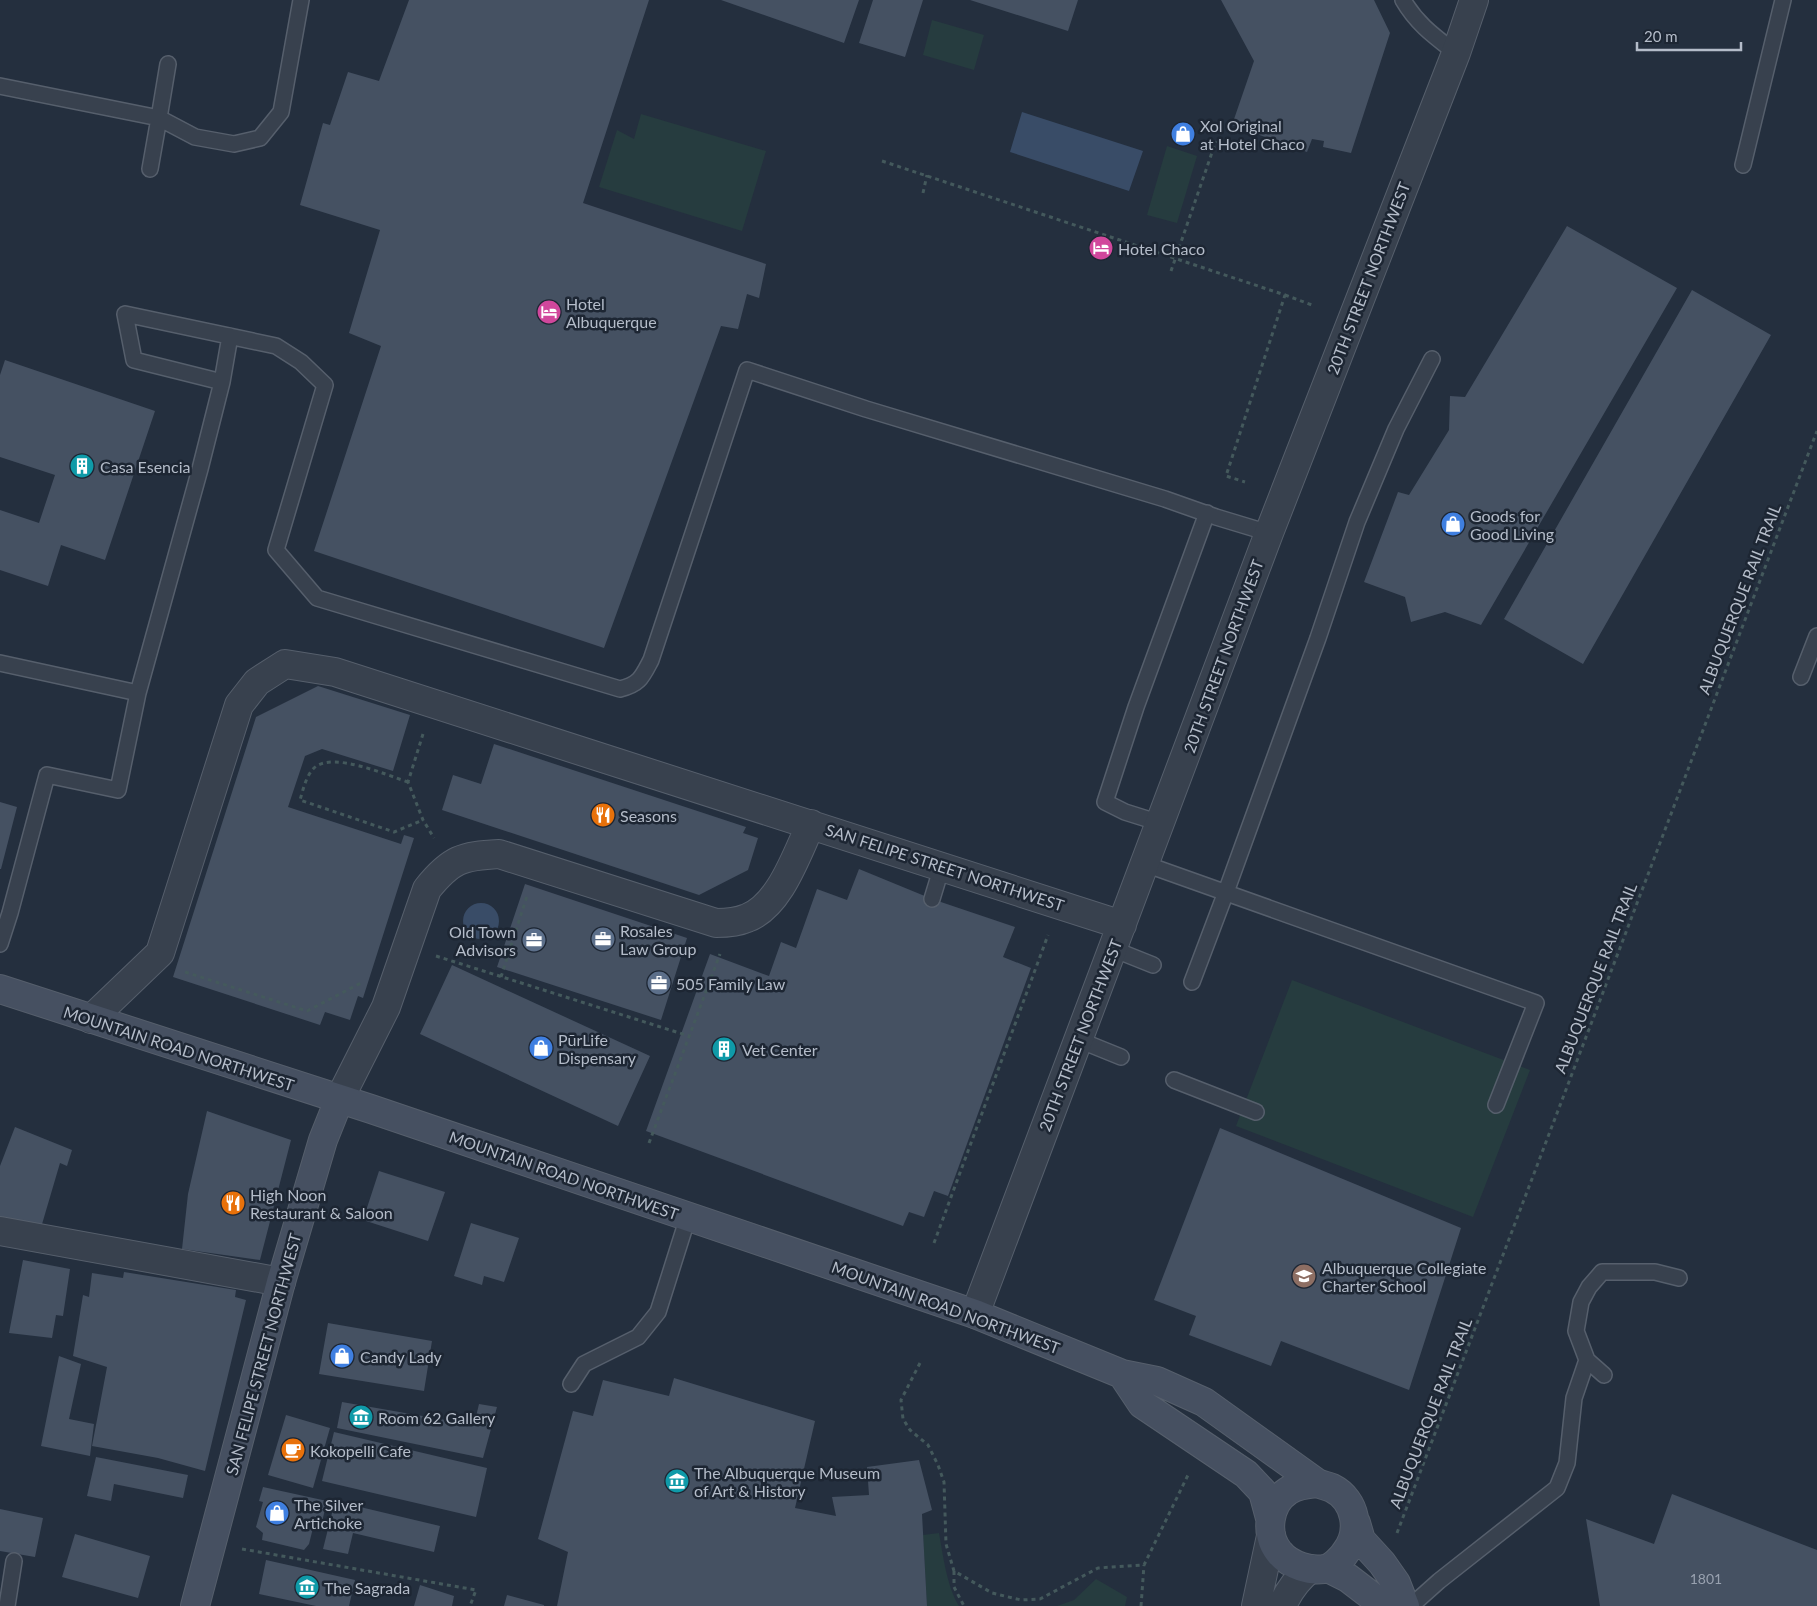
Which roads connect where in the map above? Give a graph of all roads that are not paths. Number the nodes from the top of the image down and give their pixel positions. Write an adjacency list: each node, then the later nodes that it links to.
1 (301, 0): 8 (lane)
2 (1403, 0): 5 (lane)
3 (1474, 0): 5 (street, 20TH STREET NORTHWEST)
4 (1783, 0): 9 (lane)
5 (1456, 53): 15 (street, 20TH STREET NORTHWEST)
6 (168, 64): 8 (lane)
7 (0, 86): 8 (lane)
8 (159, 118): 10 (lane)
9 (1743, 165)
10 (150, 169)
11 (230, 336): 13 (lane); 13 (lane); 14 (lane)
12 (1432, 359): 24 (lane)
13 (222, 382): 19 (lane)
14 (1207, 513): 15 (lane); 20 (lane)
15 (1269, 533): 20 (street, 20TH STREET NORTHWEST)
16 (1817, 636): 18 (lane)
17 (0, 663): 19 (lane)
18 (1801, 677)
19 (138, 693): 27 (lane)
20 (1160, 823): 22 (street, 20TH STREET NORTHWEST)
21 (811, 824): 23 (street, SAN FELIPE STREET NORTHWEST); 31 (street); 35 (street, SAN FELIPE STREET NORTHWEST)
22 (1145, 864): 24 (lane); 26 (street, 20TH STREET NORTHWEST)
23 (942, 866): 25 (lane); 26 (street, SAN FELIPE STREET NORTHWEST)
24 (1226, 892): 29 (lane); 36 (lane)
25 (932, 899)
26 (1118, 937): 28 (lane); 32 (street, 20TH STREET NORTHWEST)
27 (0, 944)
28 (1153, 965)
29 (1192, 982)
30 (0, 989): 31 (street, MOUNTAIN ROAD NORTHWEST)
31 (91, 1020): 35 (street, MOUNTAIN ROAD NORTHWEST)
32 (1079, 1040): 33 (lane); 42 (street, 20TH STREET NORTHWEST)
33 (1121, 1057)
34 (1174, 1080): 37 (lane)
35 (339, 1100): 38 (street, MOUNTAIN ROAD NORTHWEST); 41 (street, SAN FELIPE STREET NORTHWEST)
36 (1496, 1105)
37 (1256, 1112)
38 (688, 1217): 42 (street, MOUNTAIN ROAD NORTHWEST); 46 (lane)
39 (0, 1231): 41 (street)
40 (1679, 1278): 43 (lane)
41 (281, 1282): 53 (street, SAN FELIPE STREET NORTHWEST)
42 (975, 1314): 44 (street, MOUNTAIN ROAD NORTHWEST)
43 (1587, 1360): 45 (lane); 58 (lane)
44 (1122, 1374): 47 (street, MOUNTAIN ROAD NORTHWEST); 49 (street)
45 (1604, 1375)
46 (571, 1384)
47 (1317, 1483): 48 (street, MOUNTAIN ROAD NORTHWEST); 49 (street)
48 (1356, 1522): 51 (street); 57 (street, MOUNTAIN ROAD NORTHWEST)
49 (1271, 1527): 51 (street); 54 (street)
50 (14, 1561): 52 (lane)
51 (1319, 1568): 55 (street); 56 (street)
52 (6, 1606)
53 (195, 1606)
54 (1256, 1606)
55 (1282, 1606)
56 (1395, 1606)
57 (1405, 1606)
58 (1411, 1606)

